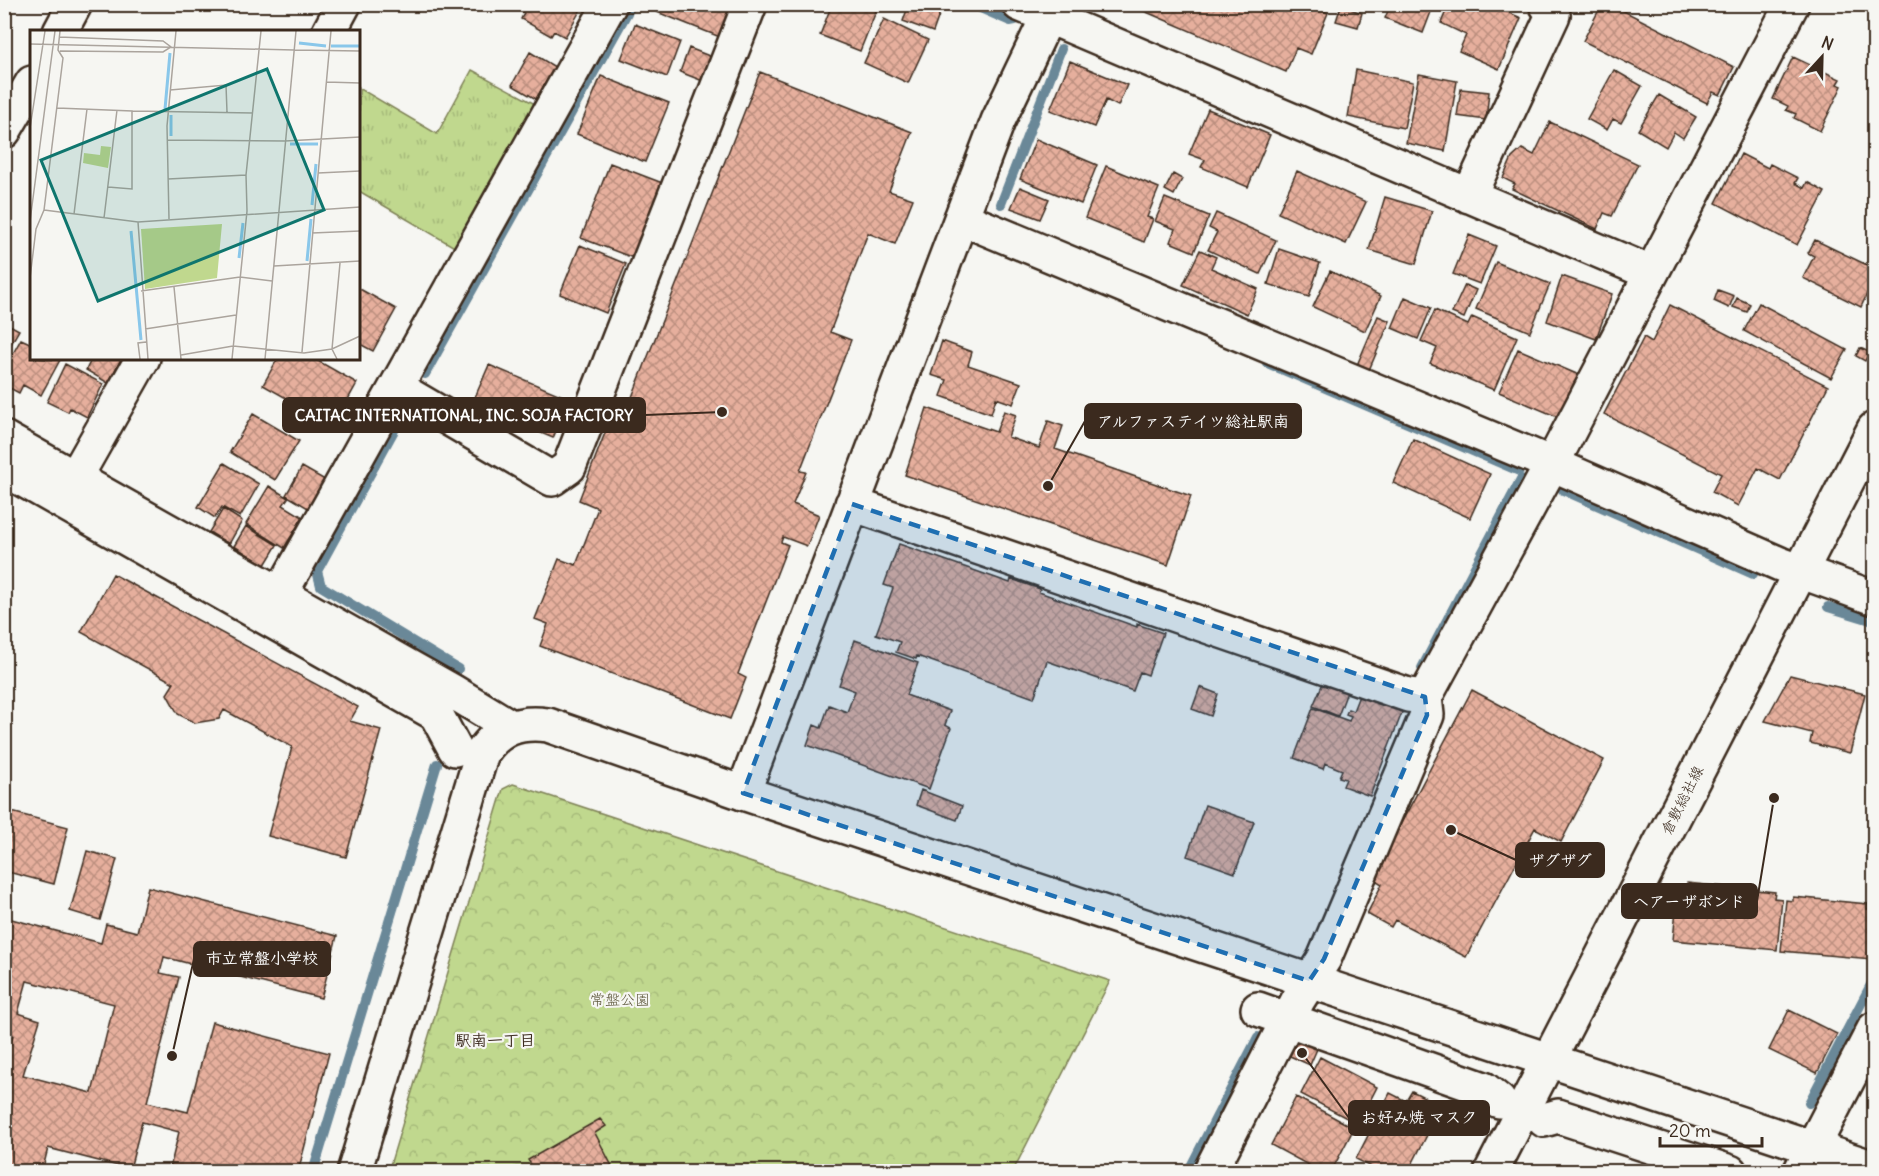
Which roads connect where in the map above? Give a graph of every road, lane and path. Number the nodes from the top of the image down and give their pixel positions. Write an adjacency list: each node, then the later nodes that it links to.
1 (75, 4): 8 (street)
2 (344, 4): 9 (street)
3 (610, 4): 16 (street)
4 (750, 4): 16 (street)
5 (1546, 4): 12 (street)
6 (1792, 4): 14 (street)
7 (1041, 9): 12 (street); 13 (street)
8 (61, 30)
9 (330, 30)
10 (30, 86): 11 (street)
11 (4, 131)
12 (1469, 196): 14 (street)
13 (961, 218): 19 (street); 22 (street)
14 (1651, 273): 19 (street)
15 (142, 360): 21 (street)
16 (397, 388): 24 (street)
17 (1875, 429): 23 (street, 倉敷総社線)
18 (4, 438): 21 (street)
19 (1552, 464): 23 (street); 26 (street)
20 (4, 469): 28 (street)
21 (75, 478): 24 (street)
22 (852, 504): 26 (street); 29 (street)
23 (1800, 572): 25 (street); 33 (street, 倉敷総社線)
24 (281, 594): 27 (street)
25 (1875, 598)
26 (1425, 697): 30 (street)
27 (511, 727): 29 (street); 38 (street)
28 (455, 749)
29 (743, 794): 30 (street)
30 (1309, 981): 31 (street); 33 (street)
31 (1273, 1015): 34 (street); 39 (street)
32 (1875, 1029): 36 (street)
33 (1548, 1059): 36 (street); 40 (street, 倉敷総社線)
34 (1498, 1101)
35 (1544, 1120): 41 (street)
36 (1806, 1159): 37 (street)
37 (1875, 1168)
38 (354, 1172)
39 (1210, 1172)
40 (1491, 1172)
41 (1730, 1172)

